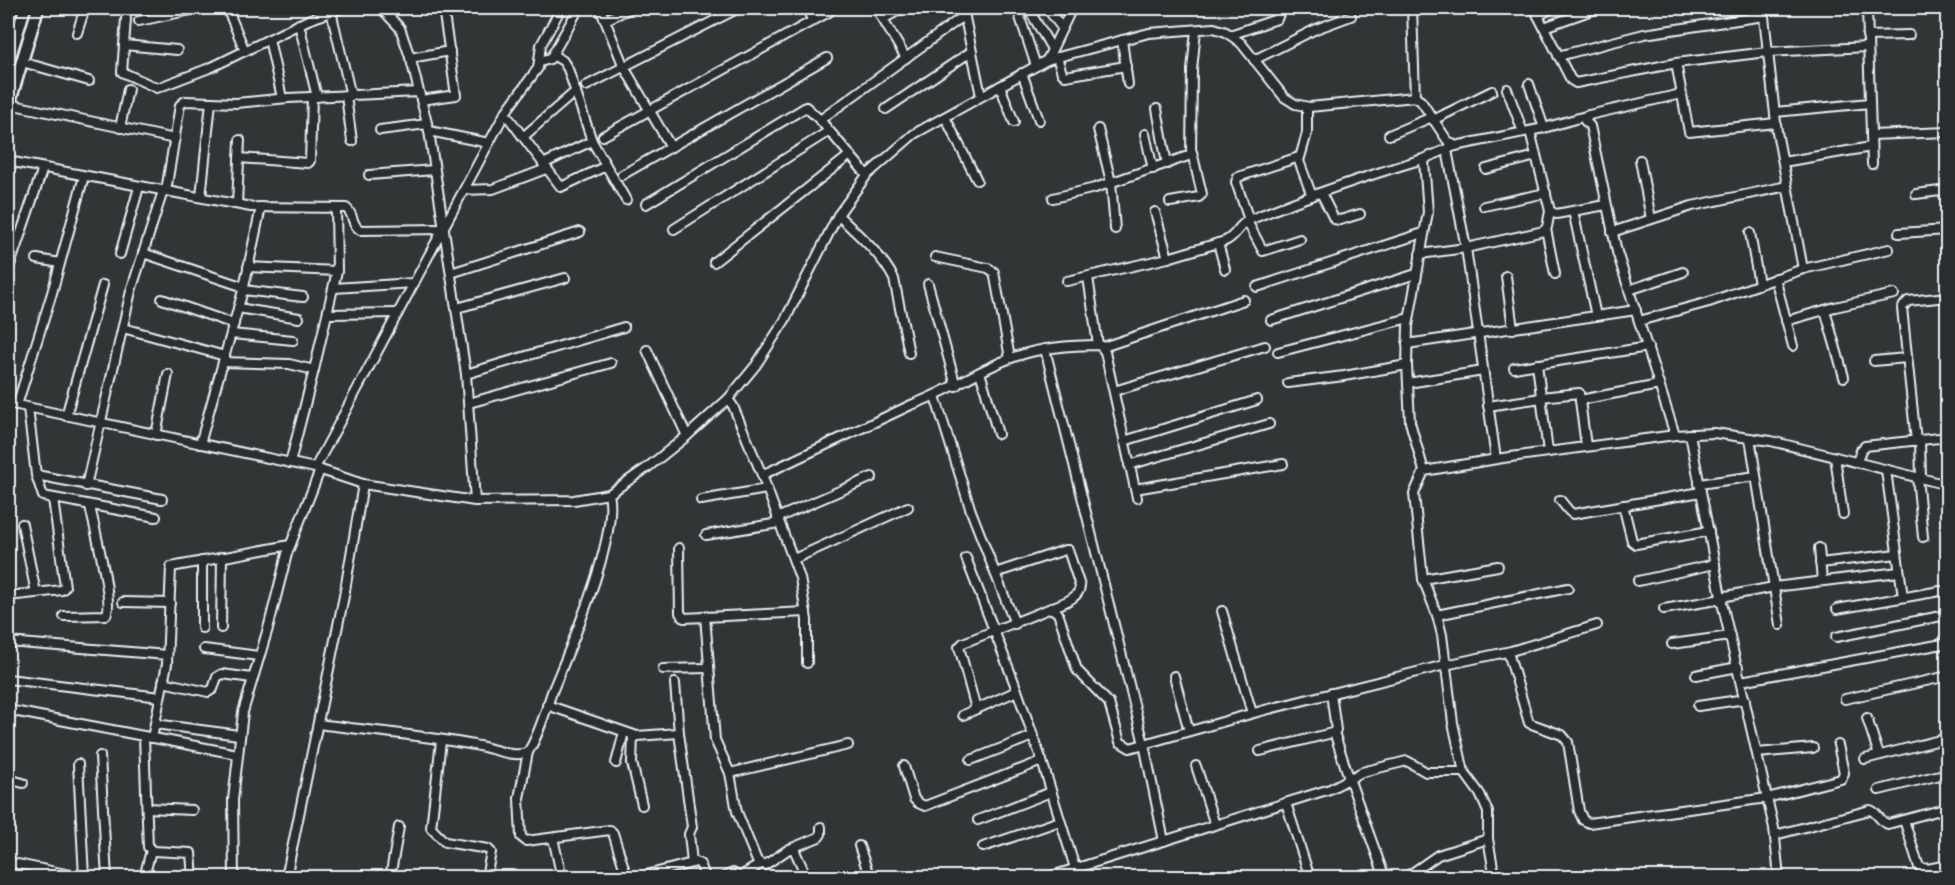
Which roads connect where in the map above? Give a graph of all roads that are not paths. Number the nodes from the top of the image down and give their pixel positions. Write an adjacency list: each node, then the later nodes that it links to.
1 (25, 8): 67 (street)
2 (38, 8): 65 (street)
3 (85, 8): 43 (street)
4 (201, 8): 37 (street)
5 (227, 8): 53 (street)
6 (342, 8): 29 (street)
7 (381, 8): 60 (street)
8 (443, 8): 54 (street)
9 (561, 8): 66 (street)
10 (579, 8): 57 (street)
11 (600, 8): 36 (street)
12 (632, 8): 36 (street)
13 (739, 8): 71 (street)
14 (806, 8): 38 (street)
15 (829, 8): 38 (street)
16 (876, 8): 35 (street)
17 (903, 8): 35 (street)
18 (1017, 8): 69 (street)
19 (1028, 8): 51 (street)
20 (1047, 8): 41 (street)
21 (1072, 8): 41 (street)
22 (1278, 8): 44 (street)
23 (1412, 8): 87 (street)
24 (1534, 8): 33 (street)
25 (1552, 8): 33 (street)
26 (1598, 8): 40 (street)
27 (1777, 8): 31 (street)
28 (1867, 8): 46 (street)
29 (331, 11): 39 (street); 83 (street)
30 (964, 11): 55 (street); 62 (street)
31 (1763, 11): 56 (street); 58 (street)
32 (1351, 16): 64 (street)
33 (1538, 16): 40 (street)
34 (126, 19): 49 (street)
35 (883, 19): 62 (street)
36 (605, 20): 71 (street)
37 (139, 21)
38 (813, 21): 95 (street)
39 (299, 24): 47 (street); 86 (street)
40 (1544, 27): 58 (street)
41 (1062, 28): 51 (street)
42 (1196, 30): 44 (street); 48 (street); 127 (street)
43 (77, 33)
44 (1230, 35): 64 (street)
45 (1909, 35): 46 (street)
46 (1868, 36): 50 (street)
47 (269, 39): 53 (street); 88 (street)
48 (1122, 40): 59 (street); 70 (street)
49 (124, 45): 52 (street); 53 (street)
50 (1868, 47): 56 (street); 90 (street)
51 (1052, 49): 63 (street)
52 (177, 50)
53 (245, 51)
54 (450, 51): 60 (street); 84 (street)
55 (972, 51): 85 (street); 93 (street)
56 (1767, 52): 68 (street); 96 (street)
57 (554, 53): 66 (street); 80 (street)
58 (1558, 56): 68 (street)
59 (1057, 57): 63 (street); 70 (street)
60 (410, 58): 84 (street)
61 (827, 58): 124 (street)
62 (906, 58): 101 (street)
63 (1047, 60): 69 (street)
64 (1254, 60): 92 (street)
65 (22, 62): 73 (street); 91 (street)
66 (540, 62): 97 (street)
67 (8, 63)
68 (1676, 63): 82 (street)
69 (1036, 66): 72 (street)
70 (1126, 66): 74 (street)
71 (624, 67): 76 (street); 95 (street)
72 (1022, 74): 77 (street); 102 (street)
73 (89, 81)
74 (1128, 84)
75 (1529, 84): 107 (street)
76 (586, 86)
77 (1000, 86): 85 (street); 103 (street)
78 (128, 89): 106 (street)
79 (1508, 89): 111 (street)
80 (576, 91): 117 (street); 121 (street)
81 (1492, 91): 100 (street)
82 (1681, 94): 98 (street); 104 (street)
83 (348, 96): 84 (street); 86 (street); 120 (street)
84 (420, 96): 105 (street)
85 (981, 96): 99 (street)
86 (314, 97): 88 (street); 131 (street)
87 (1415, 97): 92 (street); 100 (street)
88 (282, 98): 89 (street)
89 (211, 102): 118 (street); 159 (street)
90 (1870, 103): 96 (street); 115 (street)
91 (8, 106): 106 (street)
92 (1307, 107): 130 (street)
93 (886, 109)
94 (1156, 109): 136 (street)
95 (650, 111): 116 (street); 124 (street)
96 (1775, 112): 104 (street)
97 (505, 113): 117 (street); 122 (street)
98 (1589, 115): 107 (street); 165 (street)
99 (945, 117): 146 (street); 148 (street)
100 (1432, 119): 114 (street); 123 (street)
101 (820, 120): 110 (street); 164 (street)
102 (1039, 120)
103 (1014, 122)
104 (1776, 123): 135 (street)
105 (428, 127): 109 (street); 122 (street); 143 (street)
106 (120, 128): 118 (street)
107 (1544, 128): 111 (street)
108 (1098, 129): 149 (street)
109 (380, 130)
110 (830, 131): 128 (street); 177 (street)
111 (1527, 131): 123 (street); 129 (street)
112 (1947, 132): 115 (street)
113 (1145, 134): 141 (street)
114 (1389, 135)
115 (1871, 135): 125 (street)
116 (603, 136)
117 (523, 137): 139 (street)
118 (175, 139): 154 (street)
119 (240, 140): 131 (street)
120 (352, 141)
121 (592, 141): 138 (street); 139 (street)
122 (489, 143): 152 (street)
123 (1455, 146): 126 (street)
124 (671, 147): 145 (street)
125 (1871, 147): 135 (street); 137 (street)
126 (1447, 150): 132 (street); 188 (street)
127 (1192, 152): 136 (street); 162 (street)
128 (850, 155): 146 (street); 196 (street)
129 (1536, 156): 142 (street); 156 (street)
130 (1299, 157): 158 (street); 175 (street)
131 (239, 158): 163 (street)
132 (1426, 159): 155 (street); 184 (street)
133 (1640, 160): 174 (street)
134 (8, 161): 140 (street)
135 (1783, 162): 150 (street)
136 (1167, 164): 141 (street)
137 (1872, 164)
138 (606, 166): 139 (street); 161 (street)
139 (544, 167): 152 (street)
140 (43, 168): 147 (street); 202 (street)
141 (1153, 169): 149 (street)
142 (1486, 169)
143 (434, 170): 144 (street); 176 (street)
144 (369, 175)
145 (622, 175)
146 (867, 175): 173 (street)
147 (84, 176): 151 (street); 197 (street)
148 (977, 180)
149 (1112, 182): 160 (street); 179 (street)
150 (1787, 186): 174 (street); 200 (street)
151 (139, 187): 154 (street); 191 (street)
152 (464, 190): 176 (street)
153 (1947, 190): 157 (street)
154 (165, 191): 159 (street); 190 (street)
155 (1321, 193): 158 (street); 172 (street)
156 (1546, 193): 166 (street); 169 (street)
157 (1916, 194)
158 (1312, 196): 175 (street)
159 (201, 197): 163 (street)
160 (1053, 198)
161 (626, 200)
162 (1170, 202)
163 (237, 204): 167 (street)
164 (646, 204)
165 (1606, 205): 170 (street); 182 (street)
166 (1484, 206)
167 (261, 207): 168 (street); 198 (street)
168 (336, 208): 176 (street); 201 (street)
169 (1550, 211): 170 (street); 178 (street)
170 (1572, 211): 231 (street)
171 (1155, 212): 194 (street)
172 (1360, 214)
173 (838, 215): 252 (street); 274 (street)
174 (1651, 219): 182 (street)
175 (1248, 220): 186 (street); 187 (street)
176 (443, 228): 204 (street); 212 (street)
177 (674, 229)
178 (1546, 229): 188 (street); 206 (street)
179 (1115, 230)
180 (1947, 230): 185 (street)
181 (580, 232): 204 (street)
182 (1612, 232): 219 (street)
183 (1750, 232): 214 (street)
184 (1424, 233): 192 (street); 216 (street)
185 (1899, 233)
186 (1300, 239)
187 (1218, 243): 194 (street); 199 (street)
188 (1466, 248): 192 (street); 242 (street)
189 (1889, 249): 200 (street)
190 (143, 253): 218 (street); 239 (street)
191 (120, 254)
192 (1420, 254): 205 (street)
193 (934, 257): 253 (street)
194 (1168, 258): 208 (street)
195 (38, 259): 197 (street)
196 (714, 262)
197 (60, 263): 279 (street)
198 (248, 267): 201 (street); 218 (street)
199 (1225, 269)
200 (1803, 269): 210 (street)
201 (337, 271): 217 (street)
202 (8, 272)
203 (1683, 272): 219 (street)
204 (451, 273): 226 (street)
205 (1416, 274): 233 (street); 234 (street)
206 (1555, 274)
207 (1506, 276): 240 (street)
208 (1088, 277): 211 (street); 245 (street)
209 (565, 278): 226 (street)
210 (1775, 278): 214 (street); 236 (street)
211 (1067, 281)
212 (414, 283): 217 (street); 229 (street)
213 (928, 284): 270 (street)
214 (1759, 284): 235 (street)
215 (103, 285): 282 (street)
216 (1257, 287)
217 (334, 288): 230 (street)
218 (244, 289): 221 (street); 225 (street)
219 (1629, 290): 227 (street)
220 (1894, 294): 228 (street)
221 (303, 297)
222 (1947, 297): 254 (street)
223 (162, 299): 237 (street)
224 (1244, 300): 245 (street)
225 (238, 308): 232 (street); 237 (street)
226 (457, 308): 265 (street)
227 (1636, 310): 231 (street); 235 (street)
228 (1825, 310): 236 (street); 266 (street)
229 (398, 313): 230 (street); 303 (street)
230 (328, 314): 261 (street)
231 (1596, 316): 240 (street)
232 (299, 318)
233 (1409, 318): 244 (street); 251 (street)
234 (1271, 320)
235 (1639, 321): 248 (street)
236 (1786, 321): 247 (street)
237 (234, 324): 241 (street)
238 (624, 327): 265 (street)
239 (123, 328): 255 (street); 283 (street)
240 (1513, 328): 242 (street)
241 (231, 334): 243 (street); 255 (street)
242 (1477, 334): 244 (street); 262 (street)
243 (293, 340)
244 (1407, 344): 259 (street)
245 (1100, 346): 249 (street); 271 (street)
246 (1265, 346): 271 (street)
247 (1793, 346)
248 (1647, 347): 258 (street); 269 (street)
249 (1045, 349): 253 (street); 419 (street)
250 (648, 350): 289 (street)
251 (1278, 352)
252 (909, 353)
253 (1010, 358): 263 (street)
254 (1906, 358): 256 (street); 292 (street)
255 (224, 359): 261 (street); 294 (street)
256 (1874, 361)
257 (611, 363): 277 (street)
258 (1537, 364): 260 (street); 273 (street)
259 (1407, 365): 267 (street); 268 (street)
260 (1514, 368)
261 (314, 370): 300 (street)
262 (1483, 371): 268 (street); 280 (street)
263 (980, 372): 270 (street); 285 (street)
264 (168, 374): 287 (street)
265 (466, 374): 277 (street)
266 (1844, 377)
267 (1288, 383)
268 (1408, 383): 305 (street)
269 (1659, 384): 276 (street); 288 (street)
270 (956, 386): 272 (street)
271 (1113, 391): 293 (street)
272 (935, 396): 307 (street); 346 (street)
273 (1541, 397): 276 (street); 280 (street); 296 (street)
274 (728, 399): 289 (street); 307 (street)
275 (1257, 400): 293 (street)
276 (1580, 400): 295 (street)
277 (469, 403): 323 (street)
278 (8, 404): 279 (street)
279 (17, 405): 281 (street)
280 (1488, 406): 298 (street)
281 (28, 408): 282 (street); 306 (street)
282 (66, 416): 283 (street)
283 (102, 423): 287 (street); 313 (street)
284 (1269, 424): 302 (street)
285 (998, 434)
286 (1690, 434): 288 (street); 291 (street); 314 (street)
287 (156, 435): 294 (street)
288 (1675, 435): 295 (street)
289 (687, 436): 317 (street)
290 (1947, 437): 292 (street)
291 (1750, 438): 297 (street); 308 (street)
292 (1918, 440): 299 (street); 310 (street)
293 (1124, 441): 302 (street)
294 (200, 444): 300 (street)
295 (1586, 446): 296 (street)
296 (1548, 452): 298 (street)
297 (1835, 457): 299 (street); 327 (street)
298 (1496, 459): 305 (street)
299 (1857, 462): 304 (street)
300 (290, 463): 303 (street)
301 (1283, 464): 316 (street)
302 (1129, 465): 316 (street)
303 (318, 469): 311 (street); 334 (street)
304 (1886, 470): 310 (street); 337 (street)
305 (1424, 471): 347 (street)
306 (36, 475): 313 (street); 319 (street)
307 (762, 475): 315 (street)
308 (1756, 476): 314 (street); 350 (street)
309 (872, 477): 329 (street)
310 (1919, 478): 312 (street); 333 (street)
311 (363, 484): 323 (street); 409 (street)
312 (1947, 485)
313 (86, 486): 320 (street)
314 (1700, 488): 324 (street); 331 (street)
315 (767, 489): 321 (street); 329 (street)
316 (1135, 489): 318 (street)
317 (609, 494): 323 (street); 401 (street)
318 (1137, 498)
319 (53, 499): 325 (street); 352 (street)
320 (162, 499)
321 (701, 500)
322 (1560, 500): 324 (street)
323 (475, 501)
324 (1623, 505): 331 (street)
325 (90, 506): 328 (street); 365 (street)
326 (908, 507): 340 (street)
327 (1843, 514)
328 (156, 517)
329 (778, 520): 332 (street); 340 (street)
330 (22, 524): 352 (street)
331 (1709, 531): 343 (street)
332 (706, 535)
333 (1923, 537)
334 (290, 545): 338 (street); 382 (street)
335 (679, 548): 366 (street)
336 (1819, 548): 342 (street)
337 (1897, 554): 342 (street); 345 (street)
338 (222, 557): 341 (street); 372 (street)
339 (966, 558): 373 (street)
340 (794, 559): 363 (street)
341 (202, 561): 358 (street); 371 (street)
342 (1820, 563): 349 (street)
343 (1715, 564): 348 (street); 356 (street)
344 (1498, 566): 347 (street)
345 (1899, 572): 349 (street); 355 (street)
346 (995, 573): 359 (street); 367 (street)
347 (1423, 579): 364 (street)
348 (1638, 581)
349 (1822, 581): 350 (street)
350 (1774, 587): 356 (street); 369 (street)
351 (1568, 588): 364 (street)
352 (36, 593): 354 (street)
353 (1947, 593): 355 (street)
354 (8, 596)
355 (1902, 597): 361 (street)
356 (1722, 598): 360 (street); 374 (street)
357 (123, 602): 358 (street)
358 (170, 603): 381 (street)
359 (1051, 608): 367 (street); 419 (street)
360 (1664, 609)
361 (1837, 609)
362 (1222, 611): 405 (street)
363 (806, 612): 366 (street); 383 (street)
364 (1437, 615): 384 (street)
365 (64, 616)
366 (705, 616): 386 (street)
367 (1015, 624): 373 (street)
368 (1597, 624): 380 (street)
369 (1780, 625)
370 (1947, 627): 375 (street)
371 (202, 628)
372 (221, 628)
373 (994, 632): 396 (street); 403 (street)
374 (1730, 636): 378 (street); 385 (street)
375 (1836, 637)
376 (8, 642): 381 (street)
377 (1947, 643): 393 (street)
378 (1672, 644)
379 (204, 649): 382 (street)
380 (1508, 652): 384 (street); 444 (street)
381 (167, 655): 394 (street)
382 (259, 656): 391 (street)
383 (807, 663)
384 (1445, 665): 397 (street); 436 (street)
385 (1738, 667): 388 (street); 393 (street)
386 (709, 668): 387 (street); 437 (street)
387 (663, 669)
388 (1696, 675)
389 (1174, 676): 410 (street)
390 (1947, 676): 400 (street)
391 (252, 678): 394 (street); 414 (street)
392 (8, 679): 398 (street)
393 (1741, 681): 399 (street)
394 (163, 682): 398 (street)
395 (675, 683): 412 (street)
396 (1017, 691): 403 (street); 415 (street)
397 (1331, 693): 405 (street); 411 (street)
398 (160, 697): 408 (street)
399 (1745, 699): 402 (street); 425 (street)
400 (1845, 699)
401 (547, 705): 413 (street); 424 (street)
402 (1698, 706)
403 (976, 709): 406 (street)
404 (8, 710): 416 (street)
405 (1252, 713): 410 (street)
406 (963, 715)
407 (1867, 718): 427 (street)
408 (155, 724): 414 (street); 416 (street)
409 (318, 724): 418 (street); 475 (street)
410 (1190, 731): 419 (street)
411 (1334, 732): 423 (street); 439 (street)
412 (679, 733): 413 (street); 465 (street)
413 (629, 734): 432 (street); 446 (street)
414 (239, 735): 426 (street)
415 (1033, 736): 430 (street); 431 (street)
416 (148, 737): 426 (street); 448 (street)
417 (1947, 738): 427 (street)
418 (441, 741): 424 (street); 477 (street)
419 (1144, 744): 459 (street)
420 (848, 745): 437 (street)
421 (1838, 745): 444 (street)
422 (1813, 748): 425 (street)
423 (1260, 751)
424 (528, 752): 457 (street)
425 (1757, 753): 444 (street)
426 (237, 754): 474 (street)
427 (1879, 755): 429 (street)
428 (100, 756): 471 (street)
429 (1865, 759)
430 (971, 760)
431 (1042, 761): 434 (street); 443 (street)
432 (616, 763)
433 (78, 764): 470 (street)
434 (904, 766)
435 (1196, 766): 453 (street)
436 (1464, 772): 439 (street); 458 (street)
437 (730, 773): 466 (street)
438 (1947, 773): 442 (street)
439 (1349, 778): 445 (street); 487 (street)
440 (8, 779): 441 (street)
441 (23, 783)
442 (1879, 790)
443 (1051, 792): 450 (street); 451 (street)
444 (1767, 798): 456 (street)
445 (1286, 803): 453 (street); 486 (street)
446 (642, 805)
447 (1947, 807): 452 (street)
448 (147, 808): 449 (street); 463 (street)
449 (192, 810)
450 (978, 820)
451 (1060, 820): 461 (street); 468 (street)
452 (1904, 820): 456 (street); 467 (street)
453 (1215, 825): 459 (street)
454 (399, 827): 476 (street)
455 (821, 827): 462 (street)
456 (1775, 835): 490 (street)
457 (553, 838): 478 (street); 479 (street)
458 (1488, 839): 488 (street); 489 (street)
459 (1164, 841): 468 (street)
460 (859, 846): 484 (street)
461 (983, 847)
462 (792, 848): 466 (street); 483 (street)
463 (152, 850): 472 (street); 473 (street)
464 (8, 862): 469 (street)
465 (692, 863): 480 (street); 481 (street)
466 (761, 864): 482 (street)
467 (1947, 865)
468 (1075, 868): 485 (street)
469 (71, 876): 470 (street)
470 (85, 877)
471 (107, 878)
472 (144, 878)
473 (193, 878)
474 (234, 878)
475 (286, 878)
476 (390, 878)
477 (486, 878)
478 (562, 878)
479 (630, 878)
480 (635, 878)
481 (706, 878)
482 (722, 878)
483 (807, 878)
484 (870, 878)
485 (1045, 878)
486 (1310, 878)
487 (1385, 878)
488 (1405, 878)
489 (1495, 878)
490 (1779, 878)

